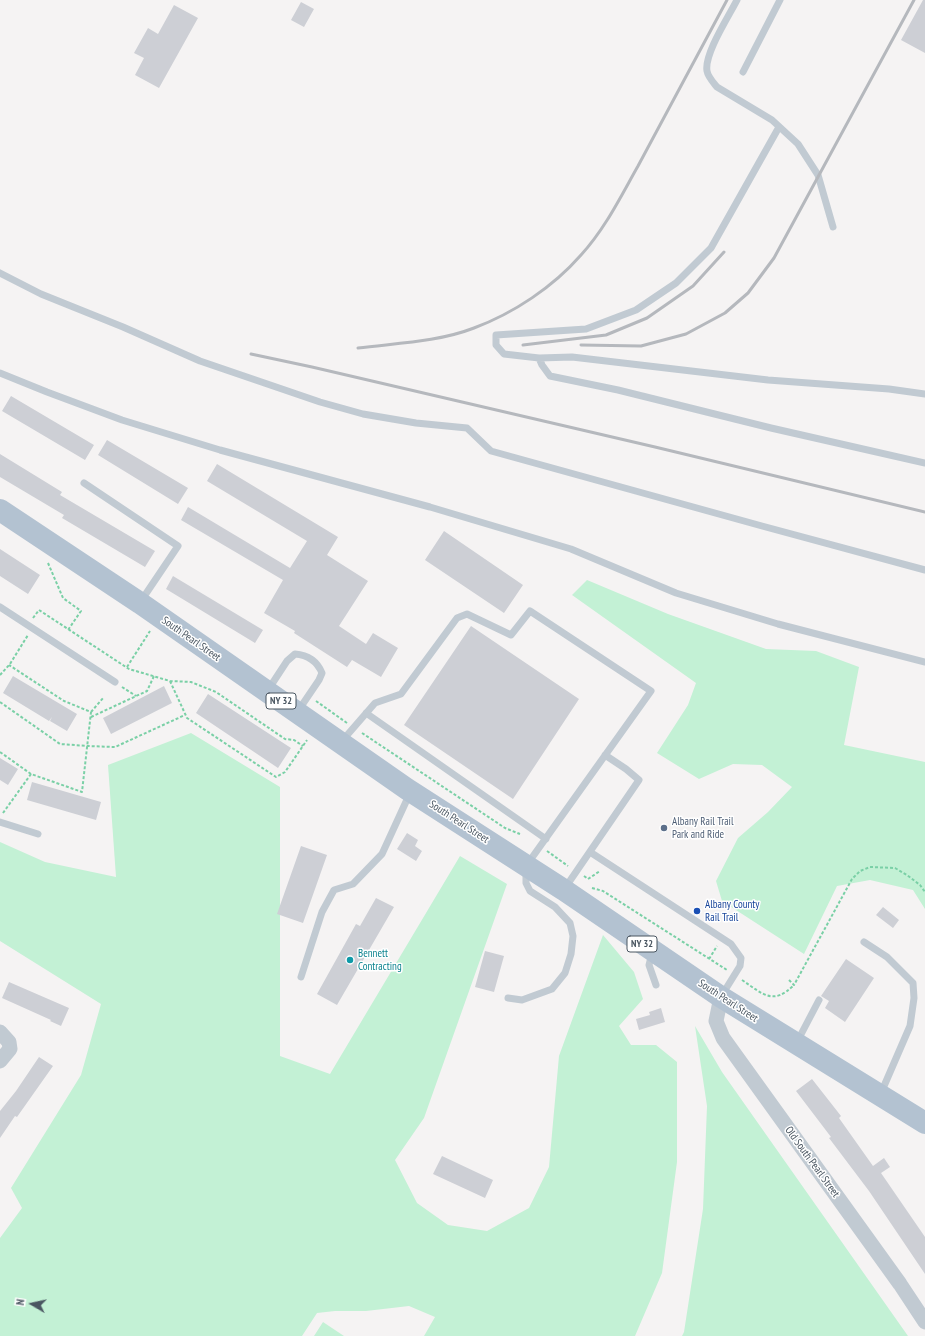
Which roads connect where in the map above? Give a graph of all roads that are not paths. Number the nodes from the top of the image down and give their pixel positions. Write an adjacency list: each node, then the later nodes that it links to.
1 (737, 0): 4 (lane)
2 (780, 0): 3 (lane)
3 (743, 72)
4 (780, 127): 5 (lane); 7 (lane)
5 (833, 227)
6 (0, 273): 13 (lane)
7 (539, 358): 9 (lane); 10 (lane)
8 (0, 373): 16 (lane)
9 (925, 394)
10 (925, 463)
11 (84, 484): 14 (lane)
12 (0, 510): 14 (main road, South Pearl Street / NY 32)
13 (925, 570)
14 (140, 603): 18 (main road, South Pearl Street / NY 32)
15 (0, 608): 17 (lane)
16 (925, 662)
17 (115, 682)
18 (270, 687): 19 (main road, South Pearl Street / NY 32); 19 (lane)
19 (297, 712): 21 (main road, South Pearl Street / NY 32)
20 (366, 713): 21 (lane); 22 (lane); 26 (lane)
21 (340, 742): 23 (main road, South Pearl Street / NY 32)
22 (605, 755): 26 (lane); 27 (lane)
23 (411, 791): 28 (main road, South Pearl Street / NY 32); 32 (lane)
24 (0, 822): 25 (lane)
25 (38, 834)
26 (546, 839): 28 (lane)
27 (590, 852): 29 (lane); 34 (lane)
28 (526, 866): 29 (main road, South Pearl Street / NY 32); 35 (lane)
29 (564, 890): 31 (main road, South Pearl Street / NY 32)
30 (864, 942): 40 (lane)
31 (653, 951): 33 (lane); 34 (main road, South Pearl Street / NY 32)
32 (301, 977)
33 (656, 985)
34 (721, 997): 38 (main road, South Pearl Street / NY 32); 42 (street, Old South Pearl Street)
35 (508, 998)
36 (819, 1000): 38 (lane)
37 (0, 1032): 39 (street)
38 (796, 1044): 40 (main road, South Pearl Street / NY 32)
39 (0, 1061)
40 (880, 1095): 41 (main road, South Pearl Street / NY 32)
41 (925, 1123)
42 (925, 1322)

